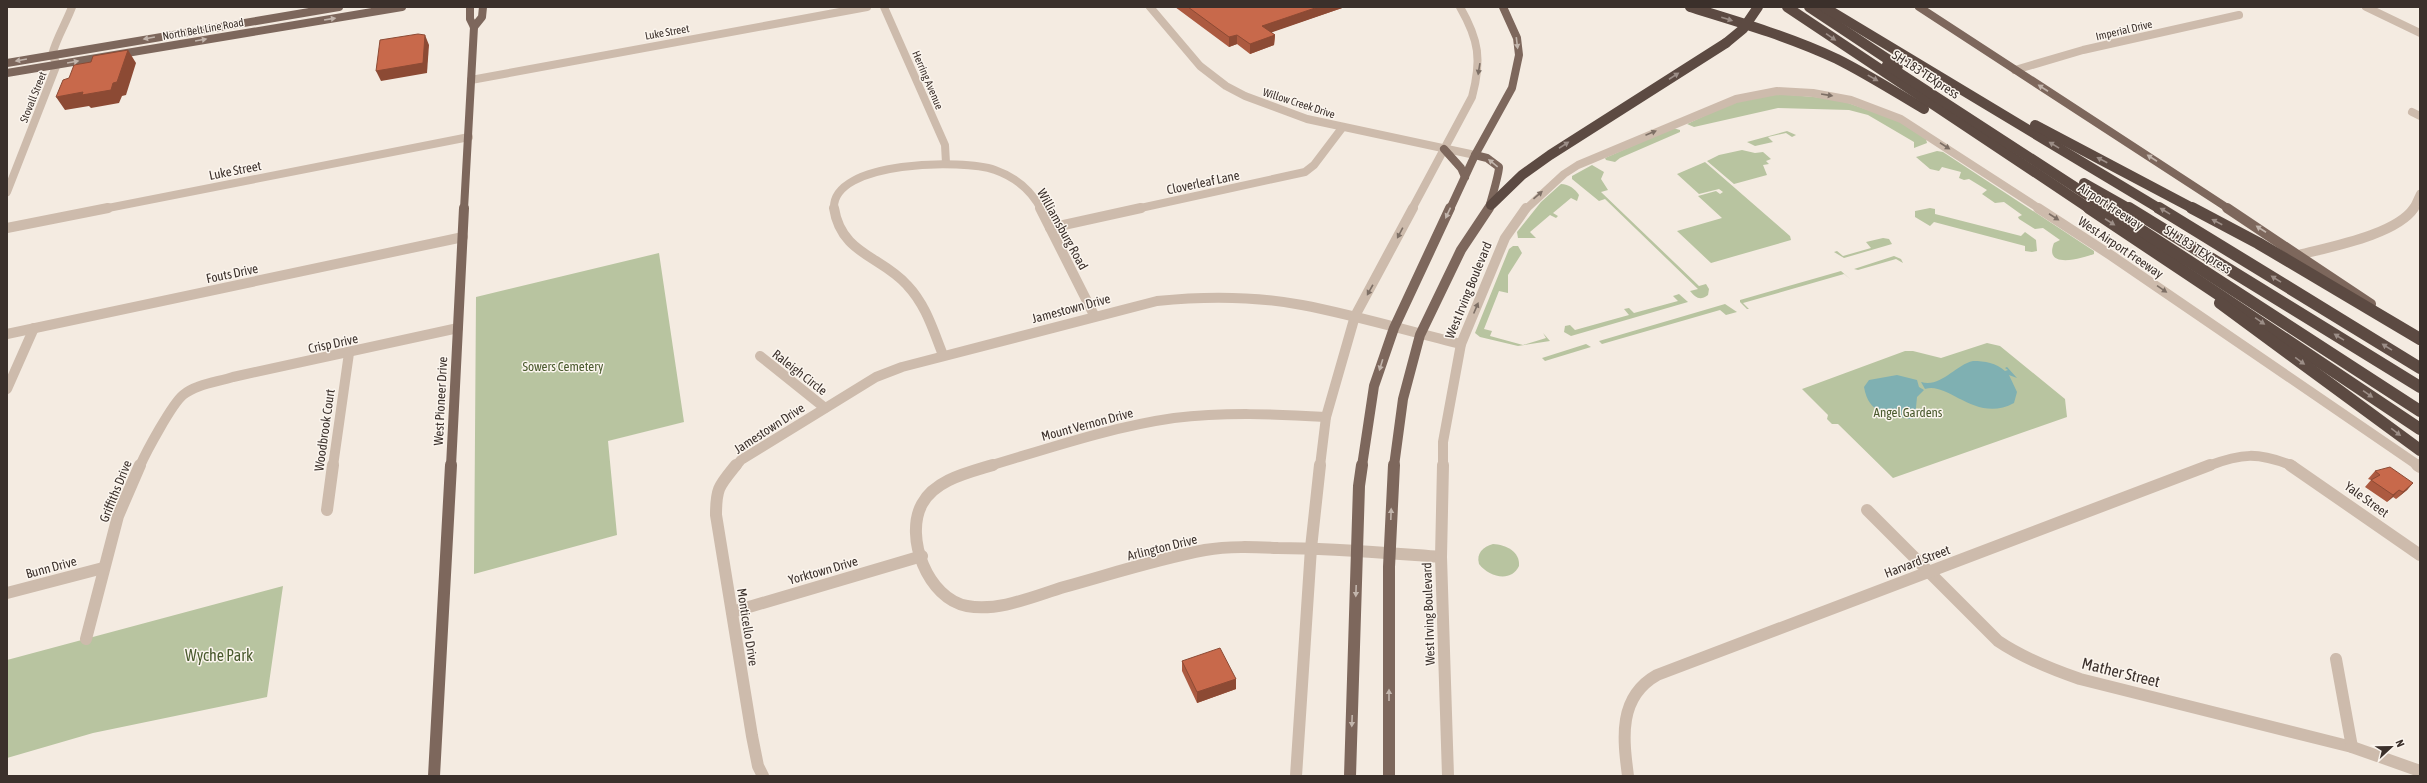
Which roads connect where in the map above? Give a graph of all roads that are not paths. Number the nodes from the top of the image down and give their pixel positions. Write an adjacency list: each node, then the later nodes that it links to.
1 (72, 7): 25 (street)
2 (339, 7): 20 (main road, North Belt Line Road)
3 (402, 7): 23 (main road, North Belt Line Road, one-way to 3)
4 (470, 7): 21 (main road, West Pioneer Drive)
5 (483, 7): 21 (main road, West Pioneer Drive)
6 (867, 7): 30 (street, Luke Street)
7 (884, 7): 37 (street, Herring Avenue)
8 (1150, 7): 32 (street, Willow Creek Drive)
9 (1460, 7): 34 (street, one-way to 34)
10 (1503, 7): 35 (main road, one-way to 35)
11 (1690, 7): 36 (highway, one-way to 36)
12 (1758, 7): 42 (highway, one-way to 12, bridge)
13 (1787, 7): 36 (highway, Airport Freeway, one-way to 36)
14 (1800, 7): 66 (highway, SH 183 TEXpress)
15 (1809, 7): 38 (highway, SH 183 TEXpress)
16 (1824, 7): 24 (highway, Airport Freeway)
17 (1919, 7): 28 (main road)
18 (2366, 7): 22 (street)
19 (2239, 14): 28 (street, Imperial Drive)
20 (260, 20): 23 (main road); 25 (main road, North Belt Line Road, one-way to 25)
21 (474, 27): 30 (main road, West Pioneer Drive)
22 (2419, 31)
23 (254, 32): 27 (main road, North Belt Line Road, one-way to 23)
24 (1897, 52): 55 (highway, one-way to 24); 60 (highway, Airport Freeway, one-way to 24)
25 (52, 55): 26 (main road, North Belt Line Road, one-way to 26); 27 (street, Stovall Street)
26 (7, 63)
27 (57, 64): 29 (main road, North Belt Line Road); 40 (street, Stovall Street)
28 (2015, 70): 46 (main road, one-way to 28)
29 (7, 73)
30 (472, 80): 33 (main road, West Pioneer Drive)
31 (1788, 91): 56 (street, West Irving Boulevard, one-way to 31); 70 (street, West Airport Freeway, one-way to 70)
32 (1342, 128): 34 (street, Willow Creek Drive); 44 (street, Cloverleaf Lane)
33 (469, 137): 43 (street, Luke Street); 45 (main road, West Pioneer Drive)
34 (1444, 149): 35 (street, Willow Creek Drive); 39 (main road); 49 (street, one-way to 49)
35 (1475, 155): 39 (main road); 42 (main road, one-way to 35)
36 (2018, 162): 47 (highway, Airport Freeway, one-way to 47)
37 (946, 163): 44 (street, Williamsburg Road); 58 (street, Williamsburg Road)
38 (2071, 176): 62 (highway, one-way to 38); 64 (highway, SH 183 TEXpress)
39 (1465, 177): 52 (main road, one-way to 52)
40 (7, 192)
41 (2420, 194): 46 (street)
42 (1491, 205): 54 (main road, West Irving Boulevard)
43 (7, 228)
44 (1050, 228): 48 (street, Williamsburg Road)
45 (463, 237): 50 (street, Fouts Drive); 51 (main road, West Pioneer Drive)
46 (2299, 255): 55 (main road)
47 (2181, 268): 68 (highway, Airport Freeway, one-way to 68); 69 (highway, one-way to 69)
48 (1094, 316): 49 (street, Jamestown Drive); 58 (street, Jamestown Drive)
49 (1355, 316): 52 (street, Jamestown Drive); 67 (street)
50 (34, 328): 53 (street, Fouts Drive); 63 (street)
51 (458, 328): 57 (street, Crisp Drive); 89 (main road, West Pioneer Drive)
52 (1394, 328): 54 (street, Jamestown Drive); 76 (main road, one-way to 76)
53 (7, 334)
54 (1420, 334): 56 (street, Jamestown Drive); 77 (main road, West Irving Boulevard, one-way to 54)
55 (2420, 339)
56 (1461, 344): 80 (street, West Irving Boulevard)
57 (349, 353): 61 (street, Crisp Drive); 73 (street, Woodbrook Court)
58 (943, 355): 65 (street, Jamestown Drive)
59 (760, 356): 65 (street, Raleigh Circle)
60 (2420, 368)
61 (214, 382): 81 (street, Griffiths Drive)
62 (2420, 387)
63 (7, 389)
64 (2420, 403)
65 (825, 408): 72 (street, Jamestown Drive)
66 (2420, 411)
67 (1326, 417): 75 (street); 79 (street, Mount Vernon Drive)
68 (2420, 429)
69 (2420, 450)
70 (2420, 467)
71 (2297, 468): 78 (street, Yale Street); 82 (street, Harvard Street)
72 (722, 482): 84 (street, Monticello Drive)
73 (327, 510)
74 (1867, 510): 82 (street, Mather Street)
75 (1311, 548): 76 (street, Arlington Drive); 79 (street, Arlington Drive); 91 (street)
76 (1357, 552): 77 (street, Arlington Drive); 92 (main road, one-way to 92)
77 (1390, 553): 80 (street, Arlington Drive); 93 (main road, West Irving Boulevard, one-way to 77)
78 (2420, 555)
79 (922, 556): 84 (street, Yorktown Drive)
80 (1441, 557): 94 (street, West Irving Boulevard)
81 (103, 568): 83 (street, Bunn Drive); 85 (street, Griffiths Drive)
82 (1927, 572): 87 (street, Mather Street); 95 (street, Harvard Street)
83 (7, 593)
84 (732, 612): 90 (street, Monticello Drive)
85 (86, 639)
86 (2336, 659): 87 (street)
87 (2352, 747): 88 (street, Mather Street)
88 (2420, 771)
89 (434, 776)
90 (763, 776)
91 (1296, 776)
92 (1350, 776)
93 (1389, 776)
94 (1448, 776)
95 (1628, 776)

